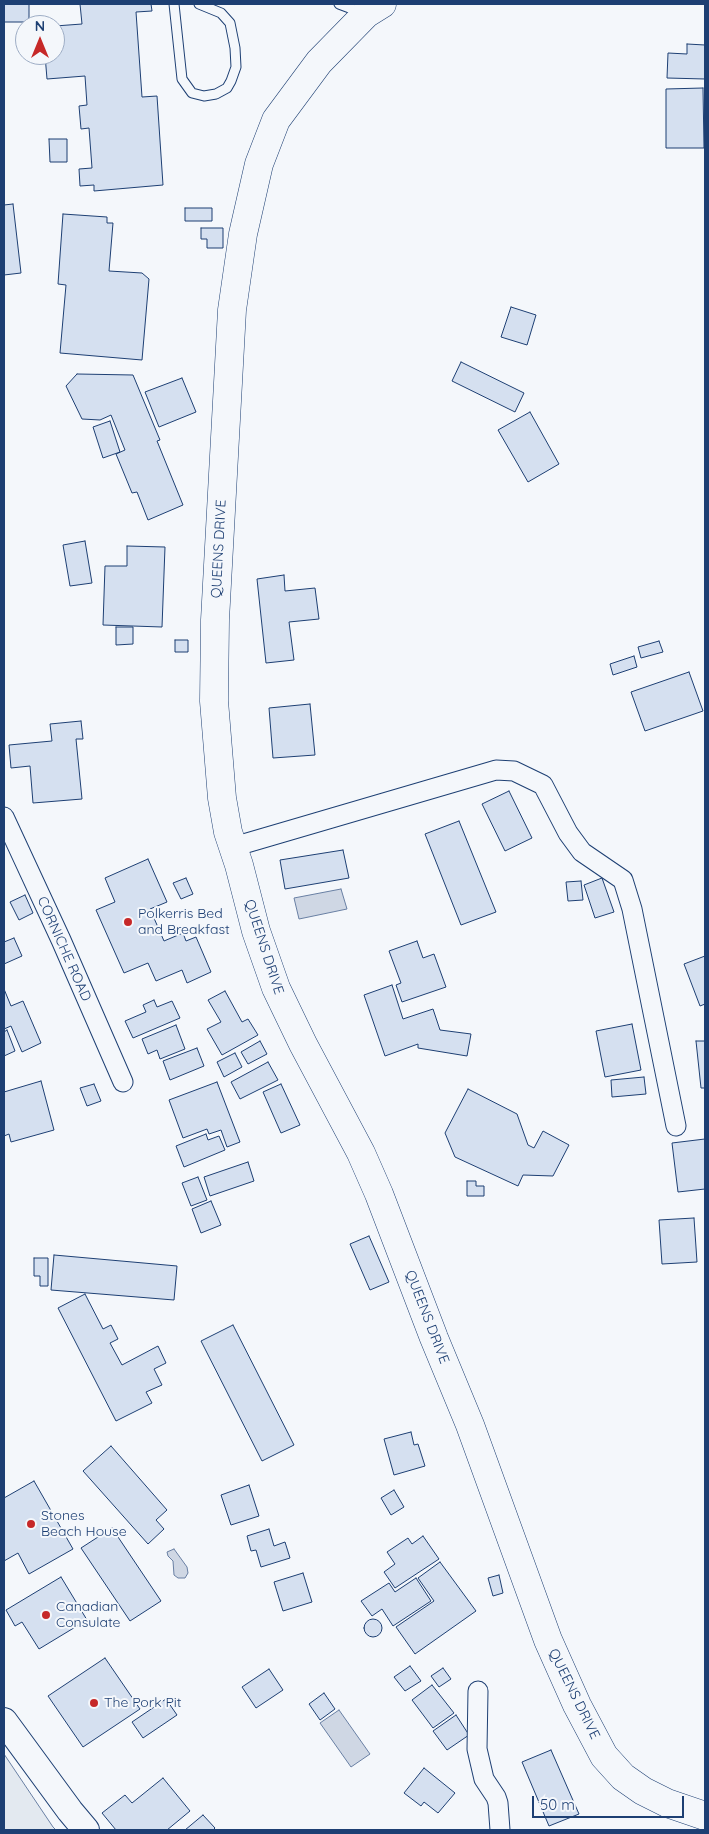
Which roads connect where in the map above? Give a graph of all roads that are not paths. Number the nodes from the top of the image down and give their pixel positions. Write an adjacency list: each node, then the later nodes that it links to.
1 (174, 4): 2 (lane)
2 (198, 4)
3 (339, 4): 4 (lane)
4 (374, 9): 6 (main road, QUEENS DRIVE)
5 (4, 817): 7 (street, CORNICHE ROAD)
6 (233, 847): 8 (street); 11 (main road, QUEENS DRIVE)
7 (123, 1082)
8 (676, 1126)
9 (478, 1691): 13 (street)
10 (4, 1720): 12 (main road)
11 (705, 1816)
12 (86, 1830)
13 (500, 1830)

